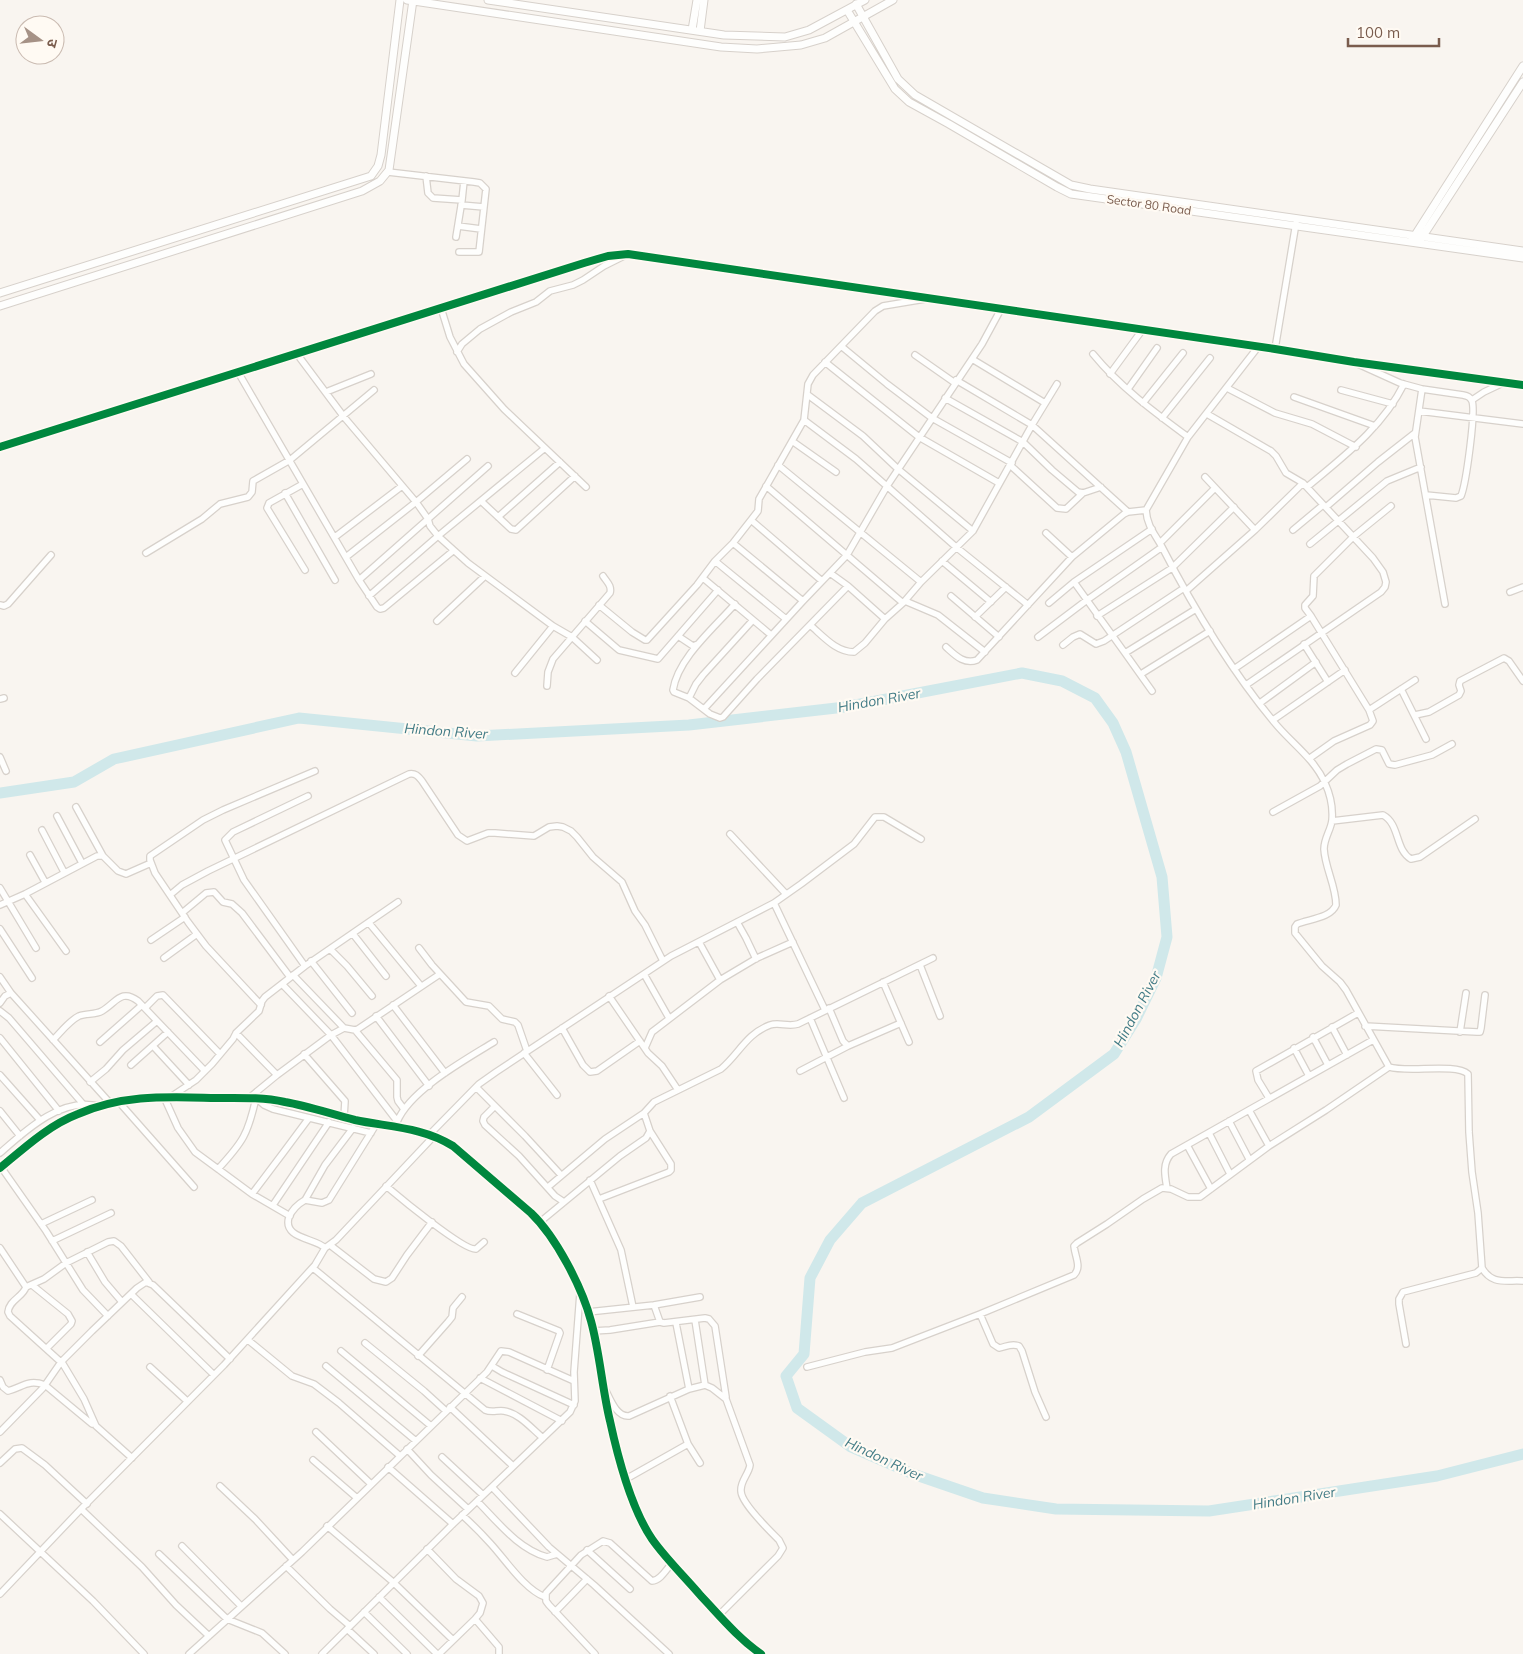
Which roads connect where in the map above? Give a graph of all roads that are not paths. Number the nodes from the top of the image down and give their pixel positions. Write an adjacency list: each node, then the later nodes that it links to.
1 (400, 0): 18 (street)
2 (411, 0): 13 (street); 19 (street)
3 (488, 0): 12 (street)
4 (697, 0): 12 (street)
5 (704, 0): 12 (street)
6 (865, 0): 8 (street)
7 (893, 0): 10 (street)
8 (856, 4): 9 (street); 10 (street, Sector 80 Road)
9 (847, 10): 11 (street, Sector 80 Road); 12 (street)
10 (862, 17): 11 (street); 16 (street, Sector 80 Road)
11 (854, 22): 13 (street); 17 (street, Sector 80 Road)
12 (696, 31): 13 (street)
13 (695, 43)
14 (1523, 66): 28 (street)
15 (1523, 82): 28 (street)
16 (953, 116): 17 (street); 24 (street, Sector 80 Road)
17 (949, 124): 24 (street, Sector 80 Road)
18 (375, 171): 19 (street); 33 (street)
19 (386, 174): 20 (street); 35 (street)
20 (426, 176): 21 (street); 22 (street)
21 (464, 181): 22 (street); 23 (street)
22 (461, 203): 23 (street); 25 (street)
23 (484, 207): 26 (street)
24 (1296, 222): 28 (street, Sector 80 Road); 42 (street)
25 (458, 226): 26 (street); 27 (street)
26 (481, 228): 30 (street)
27 (456, 236)
28 (1416, 240): 29 (street, Sector 80 Road); 32 (street, Sector 80 Road)
29 (1523, 251)
30 (459, 252)
31 (628, 254): 34 (street); 36 (street); 43 (street)
32 (1523, 258)
33 (0, 294)
34 (930, 299): 37 (street); 39 (street)
35 (0, 306)
36 (441, 308): 43 (street); 45 (street)
37 (1001, 309): 38 (street); 49 (street)
38 (1143, 330): 40 (street); 54 (street)
39 (841, 346): 50 (street); 76 (street)
40 (1258, 347): 42 (street); 60 (street)
41 (1157, 348): 62 (street)
42 (1275, 349): 51 (street)
43 (457, 352): 90 (street)
44 (1183, 353): 71 (street)
45 (297, 354): 52 (street); 65 (street)
46 (1093, 354): 54 (street)
47 (915, 355): 55 (street)
48 (1210, 358): 77 (street)
49 (972, 359): 55 (street); 70 (street)
50 (825, 362): 66 (street); 84 (street)
51 (1354, 362): 56 (street); 58 (street)
52 (238, 372): 89 (street); 92 (street)
53 (371, 374): 65 (street)
54 (1110, 374): 62 (street)
55 (956, 382): 68 (street); 81 (street)
56 (1503, 383): 59 (street); 69 (street)
57 (1057, 384): 70 (street)
58 (1404, 384): 61 (street); 72 (street)
59 (1523, 385)
60 (1227, 388): 74 (street); 88 (street)
61 (1422, 388): 69 (street); 73 (street)
62 (1128, 389): 71 (street)
63 (374, 390): 75 (street)
64 (1341, 390): 72 (street)
65 (326, 392): 75 (street)
66 (808, 395): 79 (street); 98 (street)
67 (1294, 397): 82 (street)
68 (945, 398): 76 (street); 87 (street)
69 (1472, 400): 78 (street)
70 (1045, 403): 81 (street)
71 (1143, 403): 77 (street)
72 (1393, 404): 82 (street)
73 (1419, 411): 78 (street); 83 (street)
74 (1207, 414): 85 (street); 104 (street)
75 (344, 417): 92 (street); 105 (street)
76 (932, 418): 84 (street); 94 (street)
77 (1162, 418): 85 (street)
78 (1473, 418): 80 (street); 113 (street)
79 (804, 420): 86 (street); 107 (street)
80 (1523, 424)
81 (1032, 425): 87 (street); 109 (street)
82 (1375, 426): 88 (street)
83 (1415, 433): 97 (street); 116 (street)
84 (919, 437): 98 (street); 102 (street)
85 (1188, 437): 119 (street)
86 (792, 441): 95 (street); 99 (street)
87 (1023, 442): 94 (street); 111 (street)
88 (1356, 446): 104 (street)
89 (0, 447)
90 (545, 448): 93 (street); 114 (street)
91 (467, 459): 115 (street)
92 (290, 460): 103 (street); 139 (street)
93 (560, 462): 100 (street); 121 (street)
94 (1011, 464): 102 (street); 111 (street)
95 (778, 465): 106 (street); 129 (street)
96 (488, 466): 122 (street)
97 (1421, 467): 113 (street); 124 (street)
98 (898, 469): 107 (street); 128 (street)
99 (836, 472)
100 (575, 476): 108 (street); 121 (street)
101 (1205, 477): 110 (street)
102 (999, 483): 128 (street)
103 (303, 484): 112 (street); 133 (street)
104 (1305, 485): 116 (street); 126 (street)
105 (402, 486): 115 (street); 133 (street)
106 (766, 486): 123 (street); 141 (street)
107 (887, 486): 129 (street); 137 (street)
108 (586, 487)
109 (1101, 487): 111 (street); 120 (street)
110 (1215, 488): 118 (street); 136 (street)
111 (1082, 492)
112 (285, 493): 147 (street); 152 (street)
113 (1426, 496): 171 (street)
114 (481, 501): 121 (street); 131 (street)
115 (416, 502): 122 (street); 142 (street)
116 (1324, 506): 124 (street); 127 (street)
117 (1391, 506): 132 (street)
118 (1234, 507): 126 (street); 146 (street)
119 (1146, 510): 120 (street); 125 (street)
120 (1128, 512): 143 (street)
121 (498, 517)
122 (428, 519): 131 (street); 153 (street)
123 (751, 520): 134 (street); 154 (street)
124 (1338, 520): 132 (street); 135 (street)
125 (1152, 529): 136 (street); 156 (street)
126 (1255, 530): 161 (street)
127 (1293, 530)
128 (973, 531): 137 (street)
129 (861, 532): 141 (street); 155 (street)
130 (1046, 532): 143 (street)
131 (438, 536): 138 (street); 163 (street)
132 (1354, 536): 177 (street); 187 (street)
133 (335, 537): 142 (street)
134 (733, 543): 144 (street); 166 (street)
135 (1310, 544)
136 (1161, 545): 146 (street); 165 (street)
137 (956, 547): 145 (street); 158 (street)
138 (453, 551): 149 (street); 163 (street)
139 (146, 553)
140 (51, 554): 174 (street)
141 (848, 555): 148 (street); 167 (street)
142 (346, 557): 153 (street)
143 (1072, 557): 173 (street)
144 (715, 561): 151 (street); 180 (street)
145 (942, 562): 155 (street); 168 (street)
146 (1172, 568): 161 (street); 176 (street)
147 (305, 570)
148 (830, 573): 154 (street); 157 (street)
149 (485, 576): 182 (street); 185 (street)
150 (603, 576): 172 (street)
151 (703, 578): 160 (street); 172 (street)
152 (335, 580)
153 (359, 580): 163 (street)
154 (822, 581): 166 (street)
155 (921, 582): 167 (street)
156 (1074, 582): 165 (street); 169 (street)
157 (848, 586): 179 (street); 184 (street)
158 (1006, 587): 168 (street); 173 (street)
159 (1523, 587): 162 (street)
160 (718, 590): 170 (street); 189 (street)
161 (1185, 590): 175 (street); 190 (street)
162 (1510, 592)
163 (369, 596)
164 (951, 596): 178 (street)
165 (1087, 600): 176 (street); 193 (street)
166 (803, 601): 180 (street)
167 (904, 602): 179 (street); 198 (street)
168 (991, 602): 178 (street)
169 (1049, 603)
170 (735, 604): 181 (street); 194 (street)
171 (1445, 604)
172 (599, 605): 183 (street)
173 (1028, 605): 192 (street)
174 (0, 606)
175 (1196, 609): 186 (street); 199 (street)
176 (1097, 616): 190 (street)
177 (1310, 616): 187 (street); 202 (street)
178 (975, 617): 192 (street)
179 (885, 618): 184 (street)
180 (786, 619): 188 (street)
181 (753, 620): 188 (street); 213 (street)
182 (437, 621)
183 (585, 621): 189 (street); 191 (street)
184 (810, 625): 215 (street)
185 (553, 626): 191 (street); 204 (street)
186 (1210, 631): 202 (street); 205 (street)
187 (1322, 632): 196 (street); 203 (street)
188 (771, 635): 215 (street)
189 (678, 636): 194 (street)
190 (1112, 636): 195 (street); 199 (street)
191 (572, 637): 200 (street); 210 (street)
192 (999, 637): 198 (street)
193 (1038, 637)
194 (698, 644): 213 (street)
195 (1063, 644)
196 (1304, 644): 201 (street); 209 (street)
197 (946, 647): 198 (street)
198 (985, 652)
199 (1125, 653): 205 (street)
200 (597, 660)
201 (1316, 662): 208 (street); 214 (street)
202 (1234, 669): 209 (street)
203 (1345, 670): 208 (street); 216 (street)
204 (515, 672)
205 (1141, 674): 212 (street)
206 (1416, 680): 211 (street)
207 (1523, 681): 217 (street)
208 (1328, 682): 218 (street)
209 (1246, 685): 214 (street)
210 (547, 686)
211 (1401, 689): 216 (street); 217 (street)
212 (1152, 691)
213 (689, 698): 215 (street)
214 (1260, 703): 218 (street)
215 (704, 709)
216 (1369, 710): 222 (street)
217 (1415, 715): 219 (street)
218 (1273, 720): 222 (street)
219 (1426, 739)
220 (1452, 744): 225 (street)
221 (0, 757): 223 (street)
222 (1310, 758): 225 (street)
223 (6, 770)
224 (315, 771): 239 (street)
225 (1325, 782): 228 (street); 231 (street)
226 (308, 796): 237 (street)
227 (76, 807): 236 (street)
228 (1273, 812)
229 (57, 816): 238 (street)
230 (1475, 819): 231 (street)
231 (1332, 821): 292 (street)
232 (42, 830): 240 (street)
233 (730, 834): 244 (street)
234 (921, 839): 244 (street)
235 (30, 855): 241 (street)
236 (103, 856): 238 (street); 239 (street)
237 (233, 858): 245 (street); 266 (street); 269 (street)
238 (82, 863): 240 (street)
239 (150, 863): 245 (street)
240 (64, 872): 241 (street)
241 (45, 882): 243 (street)
242 (0, 888): 246 (street)
243 (25, 894): 246 (street); 262 (street)
244 (786, 894): 248 (street)
245 (170, 895): 250 (street)
246 (7, 902): 249 (street); 259 (street)
247 (398, 902): 252 (street)
248 (774, 903): 251 (street); 258 (street)
249 (0, 905)
250 (183, 915): 254 (street); 256 (street); 272 (street)
251 (737, 922): 257 (street); 265 (street)
252 (369, 923): 255 (street); 279 (street)
253 (0, 930): 275 (street)
254 (197, 934): 263 (street); 286 (street)
255 (353, 934): 261 (street); 273 (street)
256 (151, 940)
257 (699, 942): 266 (street); 276 (street)
258 (793, 942): 265 (street); 289 (street)
259 (36, 948)
260 (419, 948): 270 (street)
261 (330, 949): 267 (street); 283 (street)
262 (66, 951)
263 (164, 958)
264 (933, 958): 268 (street)
265 (756, 959): 276 (street)
266 (663, 961): 271 (street)
267 (311, 962): 269 (street); 291 (street)
268 (920, 965): 277 (street); 294 (street)
269 (305, 966): 272 (street)
270 (440, 974): 279 (street); 320 (street)
271 (644, 974): 284 (street); 295 (street)
272 (292, 976): 278 (street); 301 (street)
273 (386, 976)
274 (0, 977): 280 (street)
275 (32, 978)
276 (720, 980): 295 (street)
277 (883, 982): 289 (street); 298 (street)
278 (282, 984): 286 (street); 307 (street)
279 (421, 986): 287 (street)
280 (11, 993): 285 (street); 310 (street)
281 (1466, 993): 305 (street)
282 (1485, 995): 305 (street)
283 (372, 996)
284 (609, 996): 302 (street); 312 (street)
285 (0, 1003)
286 (261, 1005): 306 (street)
287 (393, 1005): 293 (street); 330 (street)
288 (144, 1006): 297 (street); 310 (street); 313 (street); 321 (street)
289 (827, 1009): 296 (street); 317 (street)
290 (0, 1010): 346 (street)
291 (352, 1013)
292 (1358, 1013): 299 (street); 300 (street)
293 (376, 1016): 303 (street); 336 (street)
294 (940, 1016)
295 (669, 1018): 318 (street)
296 (810, 1018): 324 (street); 338 (street)
297 (157, 1021): 304 (street); 334 (street)
298 (902, 1023): 315 (street); 317 (street)
299 (1365, 1026): 305 (street); 311 (street)
300 (1332, 1027): 309 (street); 323 (street)
301 (344, 1028): 303 (street); 307 (street)
302 (562, 1028): 312 (street); 320 (street)
303 (355, 1030): 349 (street)
304 (168, 1032): 316 (street); 328 (street)
305 (1460, 1032)
306 (236, 1033): 321 (street); 332 (street)
307 (331, 1035): 322 (street); 360 (street)
308 (0, 1038): 352 (street)
309 (1313, 1038): 319 (street); 326 (street)
310 (53, 1040): 334 (street)
311 (1373, 1040): 323 (street); 327 (street)
312 (640, 1041): 318 (street)
313 (100, 1042)
314 (494, 1042): 330 (street)
315 (909, 1042)
316 (152, 1046): 325 (street); 335 (street)
317 (848, 1046): 324 (street)
318 (645, 1048): 338 (street)
319 (1294, 1048): 333 (street); 343 (street)
320 (525, 1052): 337 (street); 339 (street)
321 (220, 1054): 328 (street)
322 (304, 1054): 332 (street); 354 (street)
323 (1347, 1055): 326 (street)
324 (827, 1058): 329 (street); 342 (street)
325 (131, 1065)
326 (1328, 1065): 333 (street)
327 (1389, 1067): 368 (street); 399 (street)
328 (205, 1071): 335 (street)
329 (800, 1071)
330 (446, 1073): 336 (street)
331 (0, 1075): 356 (street)
332 (277, 1075): 341 (street)
333 (1309, 1076): 343 (street)
334 (90, 1082): 345 (street)
335 (189, 1085): 340 (street)
336 (429, 1086): 349 (street)
337 (476, 1087): 348 (street); 365 (street)
338 (678, 1090): 353 (street)
339 (557, 1095)
340 (167, 1097): 341 (street); 344 (street); 372 (street)
341 (253, 1098): 354 (street); 355 (street); 372 (street)
342 (844, 1098)
343 (1269, 1098): 350 (street)
344 (118, 1101): 345 (street); 377 (street)
345 (110, 1103): 347 (street)
346 (83, 1104): 347 (street); 352 (street)
347 (99, 1106): 371 (street)
348 (495, 1106): 374 (street); 378 (street)
349 (404, 1109): 360 (street)
350 (1249, 1110): 357 (street); 368 (street)
351 (0, 1111): 366 (street)
352 (59, 1111): 356 (street)
353 (644, 1113): 362 (street); 374 (street)
354 (344, 1117): 359 (street)
355 (309, 1118): 358 (street); 381 (street)
356 (40, 1120): 366 (street)
357 (1229, 1121): 363 (street); 370 (street)
358 (329, 1122): 361 (street); 386 (street)
359 (377, 1123): 360 (street); 364 (street)
360 (396, 1124): 365 (street)
361 (353, 1128): 364 (street); 384 (street)
362 (650, 1131): 375 (street); 382 (street)
363 (1209, 1132): 367 (street); 373 (street)
364 (372, 1133): 384 (street)
365 (432, 1135): 376 (street); 390 (street)
366 (20, 1136): 369 (street)
367 (1187, 1145): 379 (street); 380 (street)
368 (1268, 1146): 370 (street)
369 (1, 1151)
370 (1250, 1159): 373 (street)
371 (1, 1168): 391 (street)
372 (218, 1169): 381 (street)
373 (1230, 1174): 380 (street)
374 (561, 1175): 378 (street)
375 (590, 1180): 382 (street); 385 (street)
376 (386, 1186): 389 (street); 394 (street)
377 (194, 1187)
378 (548, 1187): 385 (street)
379 (1167, 1188): 380 (street); 412 (street)
380 (1211, 1188)
381 (252, 1194): 386 (street)
382 (599, 1199): 409 (street)
383 (92, 1200): 391 (street)
384 (305, 1200): 388 (street)
385 (564, 1202): 390 (street)
386 (273, 1205): 388 (street)
387 (110, 1213): 392 (street)
388 (290, 1216): 394 (street)
389 (432, 1222): 393 (street); 394 (street)
390 (540, 1222): 403 (street)
391 (41, 1224): 392 (street)
392 (52, 1241): 397 (street)
393 (484, 1242)
394 (328, 1247): 398 (street)
395 (0, 1248): 402 (street)
396 (88, 1252): 397 (street); 401 (street); 407 (street)
397 (66, 1263): 402 (street); 413 (street)
398 (313, 1268): 418 (street); 423 (street)
399 (1482, 1268): 400 (street); 420 (street)
400 (1523, 1281)
401 (149, 1282): 404 (street); 424 (street)
402 (29, 1286): 421 (street); 421 (street)
403 (580, 1292): 410 (street); 434 (street)
404 (130, 1294): 407 (street); 431 (street)
405 (462, 1297): 423 (street)
406 (700, 1297): 408 (street)
407 (122, 1302): 413 (street)
408 (654, 1305): 409 (street); 415 (street)
409 (633, 1307): 410 (street)
410 (588, 1312): 417 (street)
411 (517, 1314): 430 (street)
412 (980, 1314): 429 (street); 445 (street)
413 (108, 1316): 425 (street)
414 (695, 1320): 416 (street); 436 (street); 441 (street)
415 (660, 1322): 416 (street); 417 (street)
416 (676, 1322): 438 (street)
417 (593, 1331): 437 (street)
418 (248, 1340): 424 (street); 455 (street)
419 (365, 1343): 444 (street)
420 (1406, 1344)
421 (47, 1348): 425 (street)
422 (341, 1351): 448 (street)
423 (418, 1356): 439 (street)
424 (230, 1359): 431 (street)
425 (61, 1362): 435 (street); 447 (street)
426 (326, 1366): 452 (street)
427 (492, 1366): 430 (street); 432 (street); 443 (street)
428 (150, 1367): 442 (street)
429 (807, 1367)
430 (547, 1370): 434 (street)
431 (214, 1375): 442 (street)
432 (480, 1378): 439 (street); 446 (street)
433 (0, 1380): 435 (street)
434 (574, 1381): 443 (street)
435 (45, 1385): 447 (street); 449 (street)
436 (705, 1385): 438 (street); 441 (street)
437 (604, 1387): 440 (street); 463 (street)
438 (689, 1389): 440 (street)
439 (465, 1393): 444 (street); 451 (street)
440 (670, 1396): 453 (street)
441 (726, 1399): 496 (street)
442 (188, 1401): 457 (street)
443 (574, 1405): 446 (street)
444 (448, 1409): 448 (street); 461 (street)
445 (1046, 1417)
446 (562, 1421): 451 (street)
447 (96, 1426): 457 (street)
448 (430, 1426): 452 (street)
449 (0, 1432)
450 (316, 1432): 464 (street)
451 (543, 1438): 461 (street)
452 (416, 1441): 454 (street)
453 (688, 1444): 460 (street); 463 (street)
454 (407, 1450): 455 (street); 472 (street)
455 (400, 1456): 462 (street)
456 (442, 1457): 467 (street)
457 (132, 1458): 470 (street)
458 (313, 1460): 468 (street)
459 (0, 1462): 470 (street)
460 (700, 1463)
461 (513, 1466): 466 (street)
462 (388, 1467): 464 (street); 475 (street)
463 (626, 1479): 484 (street)
464 (371, 1484): 468 (street)
465 (220, 1486): 483 (street)
466 (492, 1486): 467 (street); 482 (street)
467 (483, 1495): 469 (street)
468 (357, 1498): 476 (street)
469 (477, 1501): 472 (street); 482 (street)
470 (87, 1504): 471 (street)
471 (81, 1509): 480 (street); 500 (street)
472 (468, 1509): 474 (street)
473 (0, 1514): 480 (street)
474 (462, 1515): 475 (street); 492 (street)
475 (453, 1524): 478 (street)
476 (327, 1526): 483 (street); 488 (street)
477 (182, 1546): 493 (street)
478 (427, 1549): 488 (street); 498 (street)
479 (587, 1550): 484 (street); 486 (street); 489 (street)
480 (41, 1552): 490 (street); 503 (street)
481 (159, 1554): 497 (street)
482 (557, 1554): 486 (street)
483 (293, 1560): 485 (street)
484 (672, 1563): 496 (street)
485 (286, 1566): 493 (street); 499 (street)
486 (570, 1566): 487 (street); 492 (street)
487 (586, 1579): 495 (street); 502 (street)
488 (394, 1582): 491 (street); 501 (street)
489 (630, 1590)
490 (0, 1594)
491 (379, 1597): 494 (street); 509 (street)
492 (545, 1597): 495 (street)
493 (241, 1606): 497 (street)
494 (364, 1612): 499 (street); 508 (street)
495 (555, 1612): 511 (street)
496 (719, 1615): 513 (street)
497 (227, 1619): 500 (street); 505 (street)
498 (475, 1619): 501 (street); 510 (street)
499 (348, 1627): 506 (street); 507 (street)
500 (209, 1636): 504 (street)
501 (453, 1640): 509 (street)
502 (662, 1652): 512 (street)
503 (144, 1654)
504 (189, 1654)
505 (285, 1654)
506 (322, 1654)
507 (374, 1654)
508 (407, 1654)
509 (438, 1654)
510 (499, 1654)
511 (595, 1654)
512 (669, 1654)
513 (761, 1654)

